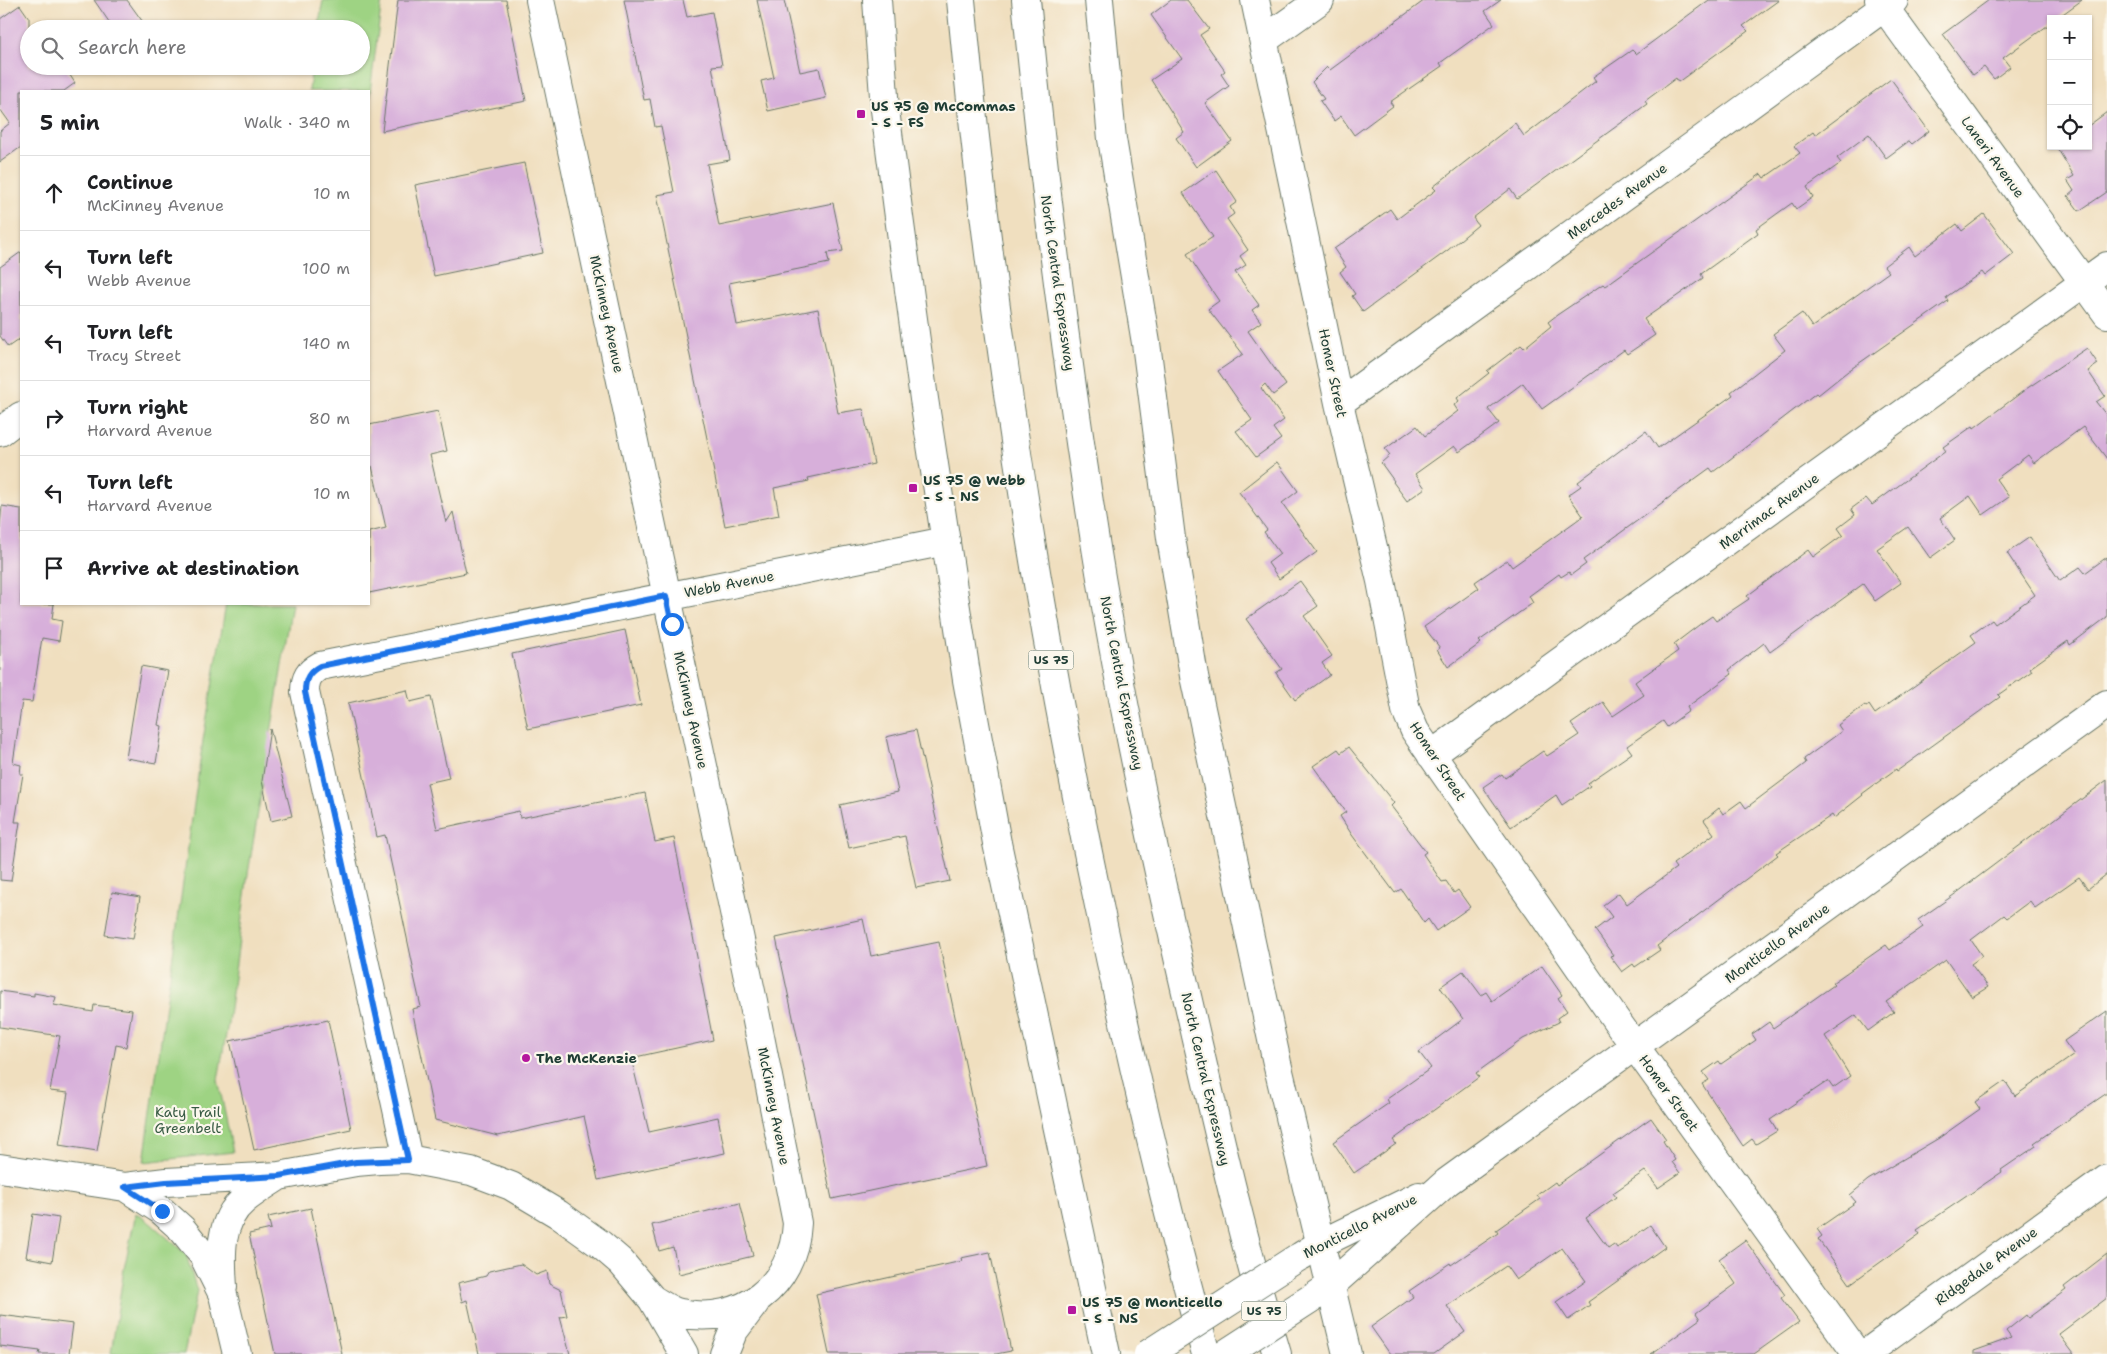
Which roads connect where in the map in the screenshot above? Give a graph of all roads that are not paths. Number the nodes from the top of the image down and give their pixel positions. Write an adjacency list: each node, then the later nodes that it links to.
1 (540, 0): 17 (main road, McKinney Avenue)
2 (877, 0): 16 (main road)
3 (961, 0): 32 (main road, US 75)
4 (1026, 0): 41 (main road, North Central Expressway / US 75)
5 (1099, 0): 27 (main road)
6 (1255, 0): 9 (main road, Homer Street)
7 (1320, 0): 9 (main road)
8 (1886, 2): 11 (main road, Laneri Avenue); 13 (main road, Mercedes Avenue)
9 (1264, 40): 13 (main road, Homer Street)
10 (2107, 266): 11 (main road, Merrimac Avenue)
11 (2084, 282): 12 (main road, Laneri Avenue); 19 (main road, Merrimac Avenue)
12 (2107, 314)
13 (1339, 402): 19 (main road, Homer Street)
14 (20, 417): 15 (main road)
15 (0, 432)
16 (946, 541): 17 (main road, Webb Avenue); 36 (main road)
17 (666, 596): 21 (main road, Webb Avenue); 30 (main road, McKinney Avenue)
18 (2107, 704): 20 (main road, Monticello Avenue)
19 (1431, 755): 20 (main road, Homer Street)
20 (1635, 1046): 25 (main road, Monticello Avenue); 43 (main road, Homer Street)
21 (408, 1160): 23 (main road); 31 (main road)
22 (0, 1168): 26 (main road)
23 (279, 1176): 26 (main road); 29 (main road)
24 (2107, 1179): 44 (main road, Ridgedale Avenue)
25 (1447, 1182): 27 (main road, Monticello Avenue); 28 (main road, Monticello Avenue)
26 (125, 1187): 29 (main road)
27 (1320, 1244): 28 (main road); 37 (main road, Monticello Avenue, bridge)
28 (1320, 1293): 40 (main road, Monticello Avenue, bridge); 42 (main road)
29 (223, 1295): 34 (main road)
30 (759, 1298): 31 (main road, McKinney Avenue); 35 (main road)
31 (652, 1299): 33 (main road)
32 (1194, 1312): 38 (main road); 39 (main road, US 75)
33 (678, 1343)
34 (236, 1354)
35 (724, 1354)
36 (1106, 1354)
37 (1148, 1354)
38 (1188, 1354)
39 (1206, 1354)
40 (1225, 1354)
41 (1277, 1354)
42 (1347, 1354)
43 (1857, 1354)
44 (1865, 1354)

